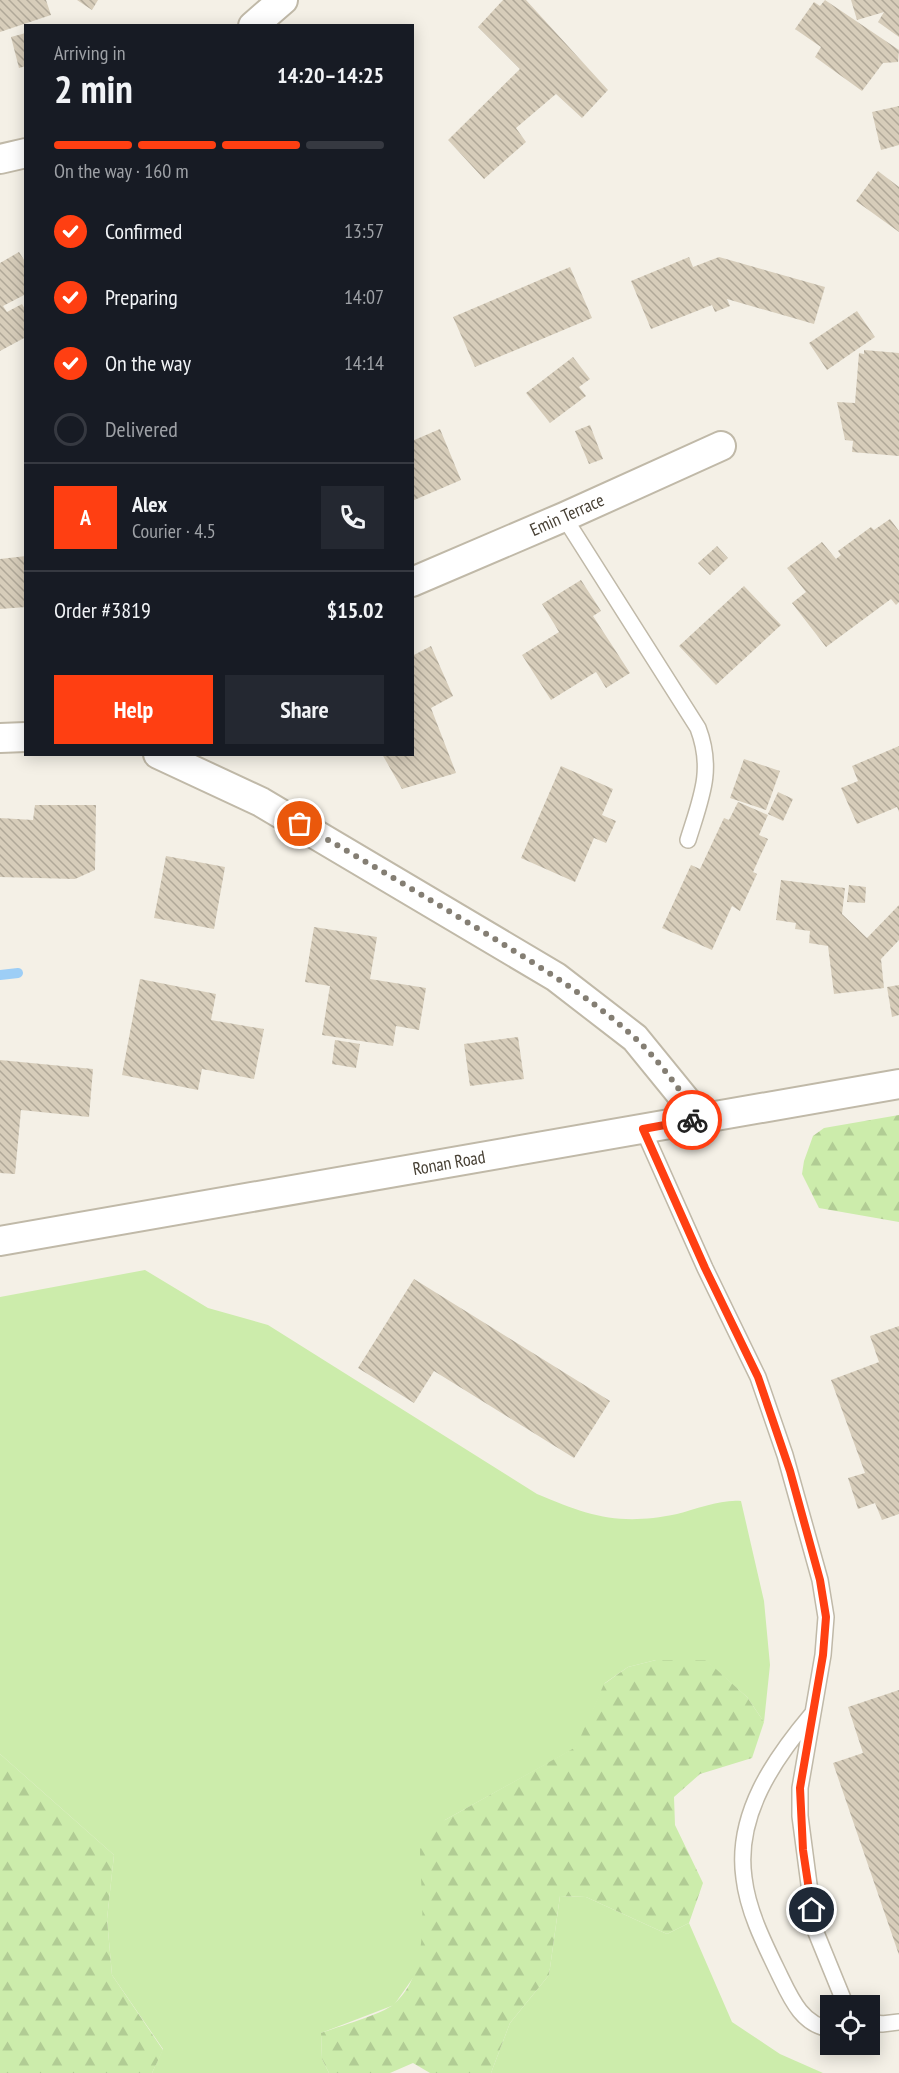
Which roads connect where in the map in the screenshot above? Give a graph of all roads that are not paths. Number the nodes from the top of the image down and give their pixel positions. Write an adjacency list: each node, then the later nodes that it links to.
1 (283, 0): 2 (street)
2 (255, 24)
3 (24, 153): 4 (street)
4 (0, 159)
5 (721, 446): 6 (street, Emin Terrace)
6 (564, 517): 7 (street, Emin Terrace); 11 (lane)
7 (414, 581)
8 (24, 737): 9 (street)
9 (0, 738)
10 (162, 756): 13 (street)
11 (688, 840)
12 (899, 1084): 13 (street, Ronan Road)
13 (701, 1119): 14 (street, Ronan Road)
14 (643, 1129): 15 (street, Ronan Road); 16 (lane)
15 (0, 1241)
16 (812, 1713): 17 (lane); 20 (lane)
17 (842, 1995)
18 (899, 2022): 19 (lane)
19 (880, 2023)
20 (820, 2026)

